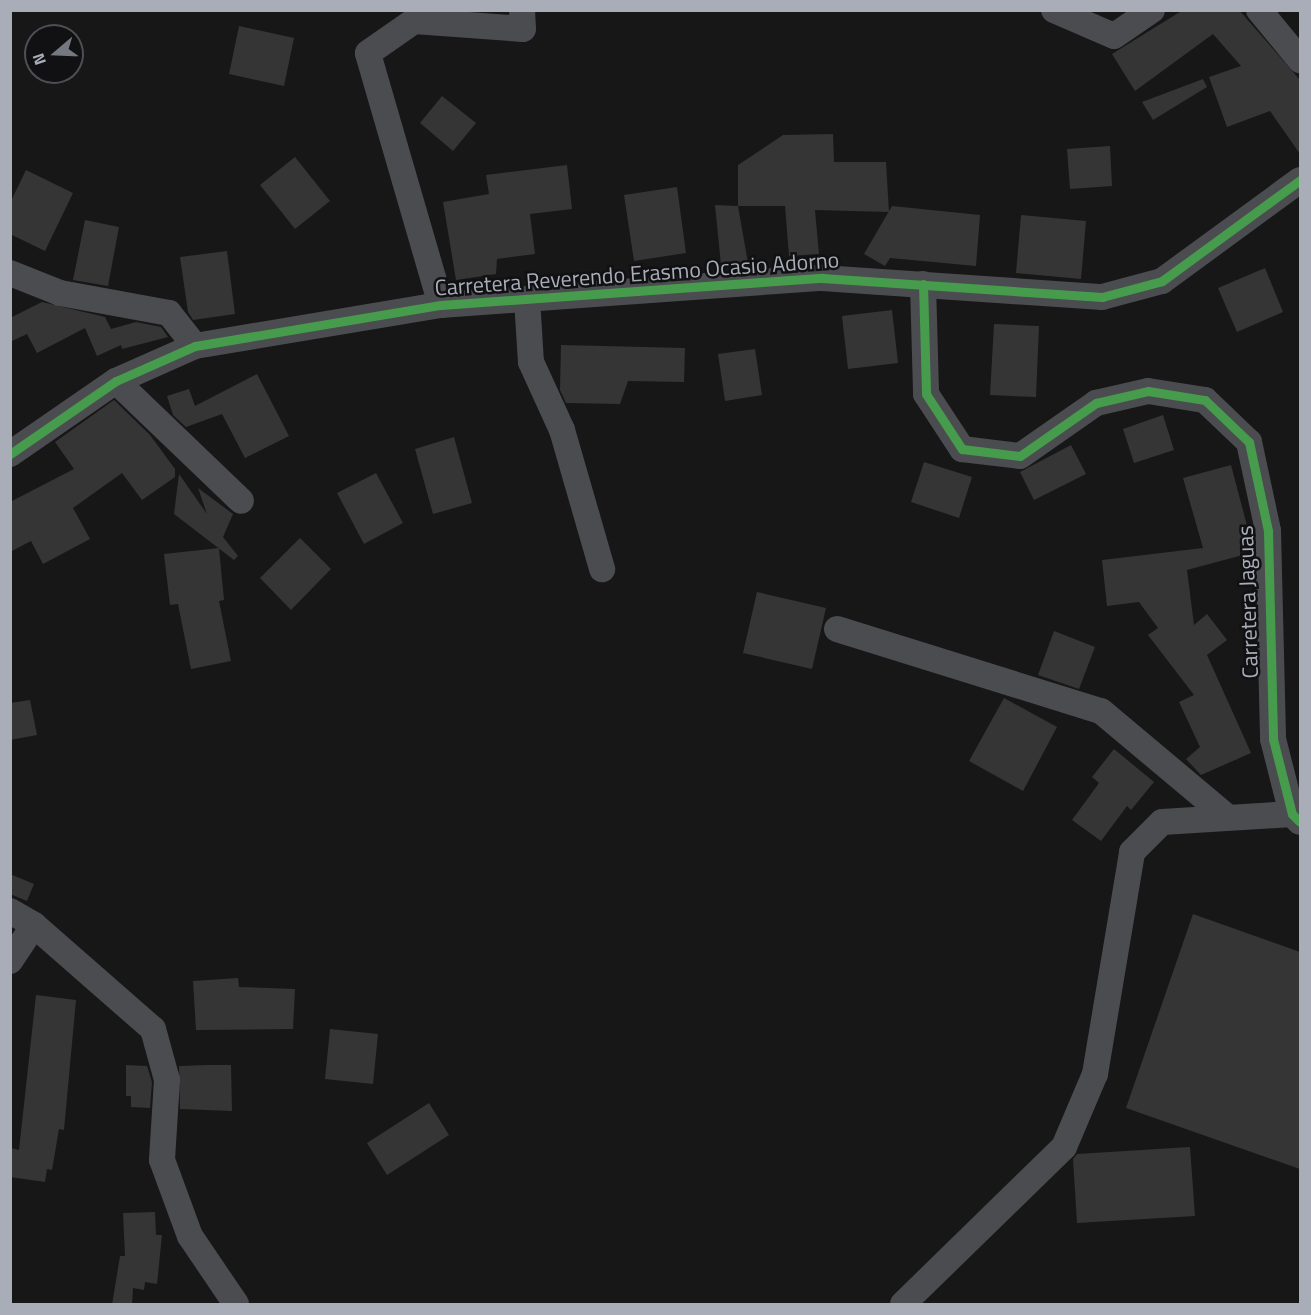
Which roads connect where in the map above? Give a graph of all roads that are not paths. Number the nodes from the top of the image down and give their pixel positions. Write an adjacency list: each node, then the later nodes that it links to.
1 (522, 10): 10 (street)
2 (1054, 10): 3 (street)
3 (1152, 10)
4 (1259, 10): 5 (street)
5 (1300, 60)
6 (1300, 180): 8 (street, Carretera Reverendo Erasmo Ocasio Adorno)
7 (10, 273): 11 (street)
8 (923, 284): 9 (street, Carretera Reverendo Erasmo Ocasio Adorno); 18 (street, Carretera Jaguas)
9 (526, 299): 10 (street, Carretera Reverendo Erasmo Ocasio Adorno); 15 (street)
10 (441, 305): 11 (street, Carretera Reverendo Erasmo Ocasio Adorno)
11 (195, 346): 12 (street, Carretera Reverendo Erasmo Ocasio Adorno)
12 (116, 381): 13 (street, Carretera Reverendo Erasmo Ocasio Adorno); 14 (street)
13 (10, 454)
14 (241, 501)
15 (602, 569)
16 (837, 629): 17 (street)
17 (1225, 815): 18 (street); 23 (street)
18 (1296, 818)
19 (10, 911): 20 (street)
20 (34, 925): 21 (street); 22 (street)
21 (10, 961)
22 (236, 1305)
23 (903, 1305)

